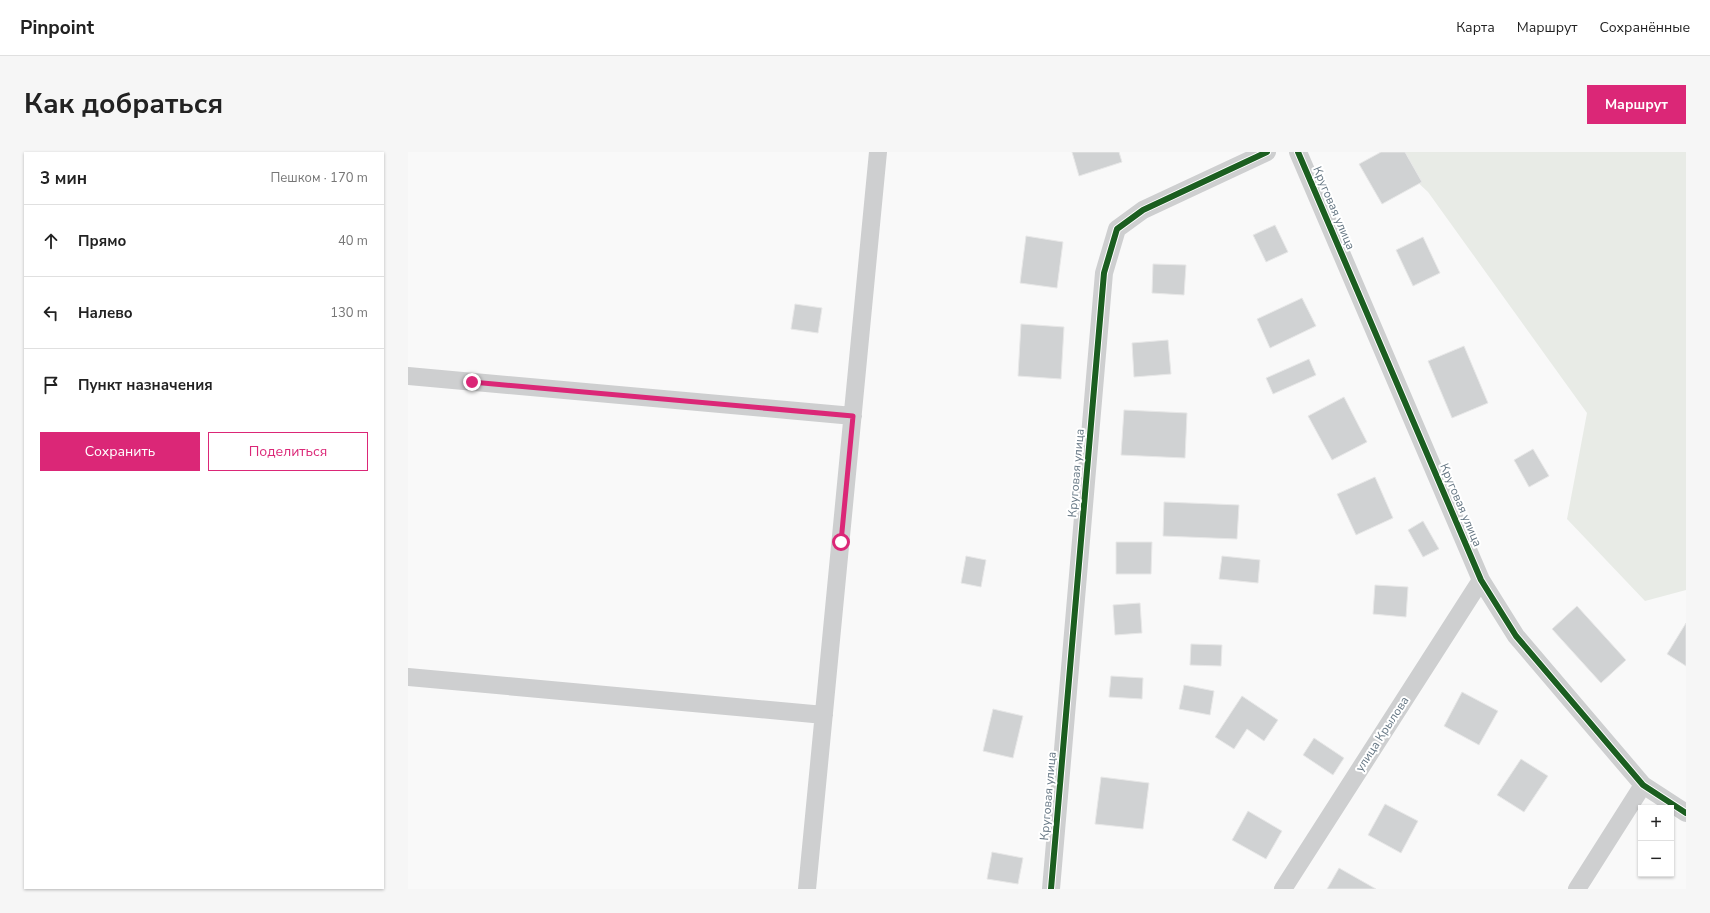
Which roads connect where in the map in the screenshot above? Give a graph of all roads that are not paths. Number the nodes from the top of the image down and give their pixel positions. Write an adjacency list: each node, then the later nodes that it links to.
1 (878, 152): 5 (street)
2 (1267, 152): 12 (street, Круговая улица)
3 (1298, 152): 6 (street, Круговая улица)
4 (408, 376): 5 (street)
5 (853, 416): 8 (street)
6 (1481, 580): 9 (street, Круговая улица); 13 (street, улица Крылова)
7 (408, 677): 8 (street)
8 (824, 715): 11 (street)
9 (1643, 784): 10 (street, Круговая улица); 14 (street)
10 (1686, 813)
11 (807, 889)
12 (1051, 889)
13 (1284, 889)
14 (1577, 889)

